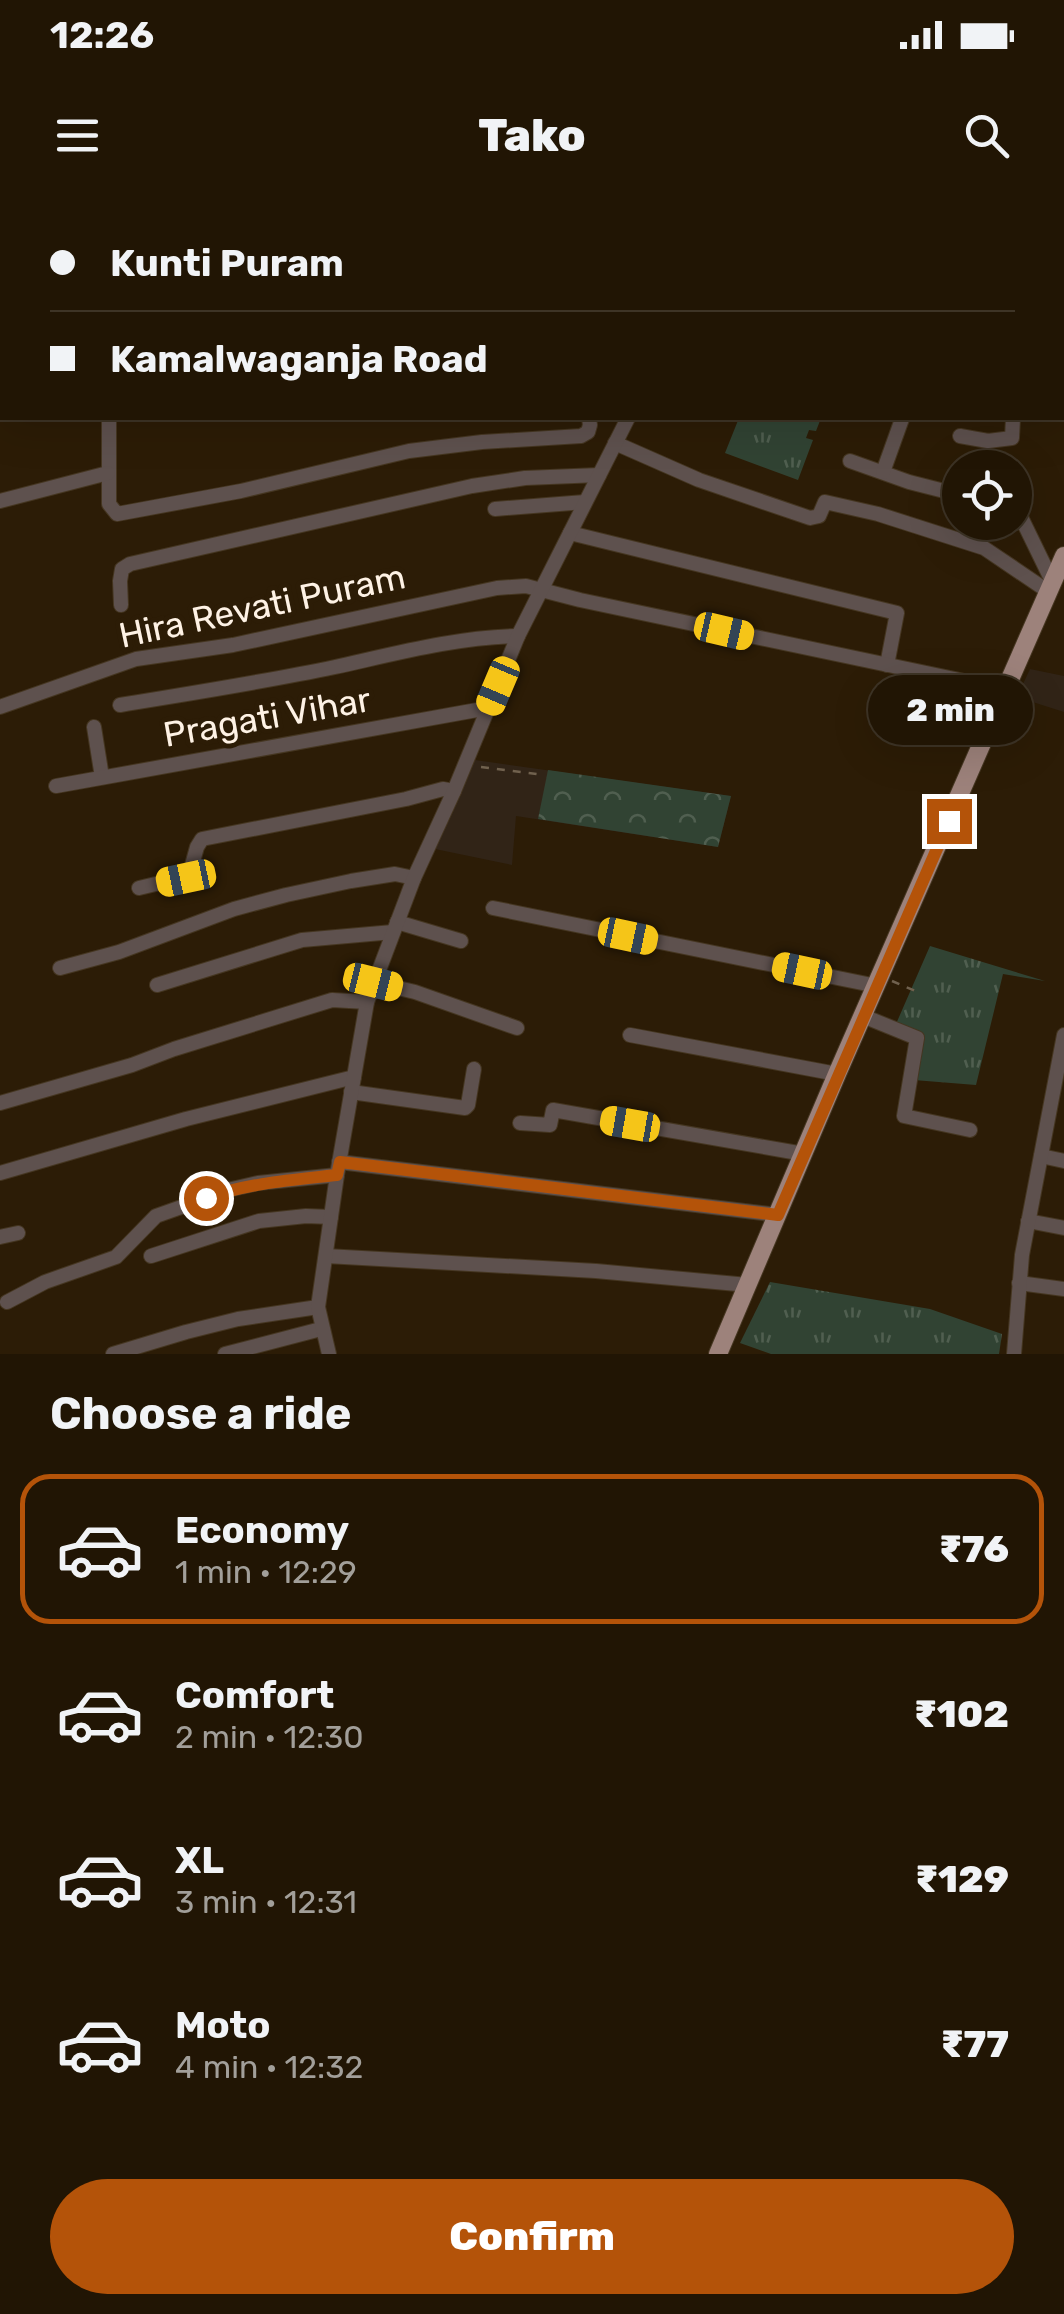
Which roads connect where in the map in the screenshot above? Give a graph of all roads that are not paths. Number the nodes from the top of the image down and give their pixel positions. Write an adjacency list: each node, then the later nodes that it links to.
1 (109, 420): 10 (street)
2 (589, 420): 10 (street)
3 (627, 420): 7 (street)
4 (902, 420): 9 (street)
5 (1013, 420): 6 (street)
6 (960, 436)
7 (615, 443): 11 (street); 19 (street)
8 (850, 461): 9 (street)
9 (883, 472): 12 (street)
10 (108, 473): 13 (street)
11 (598, 475): 14 (street); 21 (street)
12 (942, 490)
13 (0, 501)
14 (586, 502): 15 (street); 16 (street)
15 (495, 508)
16 (570, 532): 20 (street); 23 (street)
17 (1031, 540): 19 (street)
18 (1064, 556): 19 (main road)
19 (1051, 587): 24 (main road)
20 (540, 589): 22 (street); 23 (street, Hira Revati Puram); 26 (street, Hira Revati Puram)
21 (121, 606)
22 (518, 636): 25 (street); 27 (street)
23 (887, 665): 24 (street, Hira Revati Puram)
24 (1010, 679): 38 (main road)
25 (120, 705)
26 (0, 707)
27 (488, 708): 29 (street, Pragati Vihar); 31 (street)
28 (94, 727): 29 (street)
29 (102, 778): 30 (street, Pragati Vihar)
30 (56, 786)
31 (454, 791): 32 (street); 33 (street)
32 (414, 878): 35 (street); 37 (street)
33 (139, 888)
34 (493, 908): 38 (street)
35 (395, 927): 36 (street); 39 (street); 40 (street)
36 (461, 941)
37 (60, 968)
38 (879, 981): 42 (main road)
39 (373, 982): 41 (street); 43 (street)
40 (157, 985)
41 (367, 1002): 48 (street); 49 (street)
42 (863, 1016): 47 (main road); 52 (street)
43 (517, 1028)
44 (630, 1036): 47 (street)
45 (1063, 1045): 50 (street)
46 (474, 1070): 48 (street)
47 (837, 1074): 53 (main road)
48 (353, 1084): 56 (street); 57 (street)
49 (0, 1102)
50 (1058, 1105): 54 (street)
51 (520, 1123): 53 (street)
52 (970, 1130)
53 (804, 1154): 58 (main road)
54 (1041, 1156): 55 (street); 60 (street)
55 (1064, 1161)
56 (338, 1168): 58 (street); 59 (street); 69 (street)
57 (0, 1173)
58 (778, 1215): 67 (main road)
59 (331, 1217): 64 (street); 65 (street)
60 (1028, 1221): 61 (street); 66 (street)
61 (1064, 1228)
62 (18, 1233): 63 (street)
63 (0, 1237)
64 (151, 1256)
65 (326, 1256): 67 (street); 70 (street)
66 (1018, 1283): 68 (street); 76 (street)
67 (748, 1285): 75 (main road)
68 (1064, 1289)
69 (6, 1302)
70 (318, 1308): 71 (street); 72 (street)
71 (322, 1329): 73 (street); 74 (street)
72 (113, 1354)
73 (225, 1354)
74 (328, 1354)
75 (718, 1354)
76 (1014, 1354)

